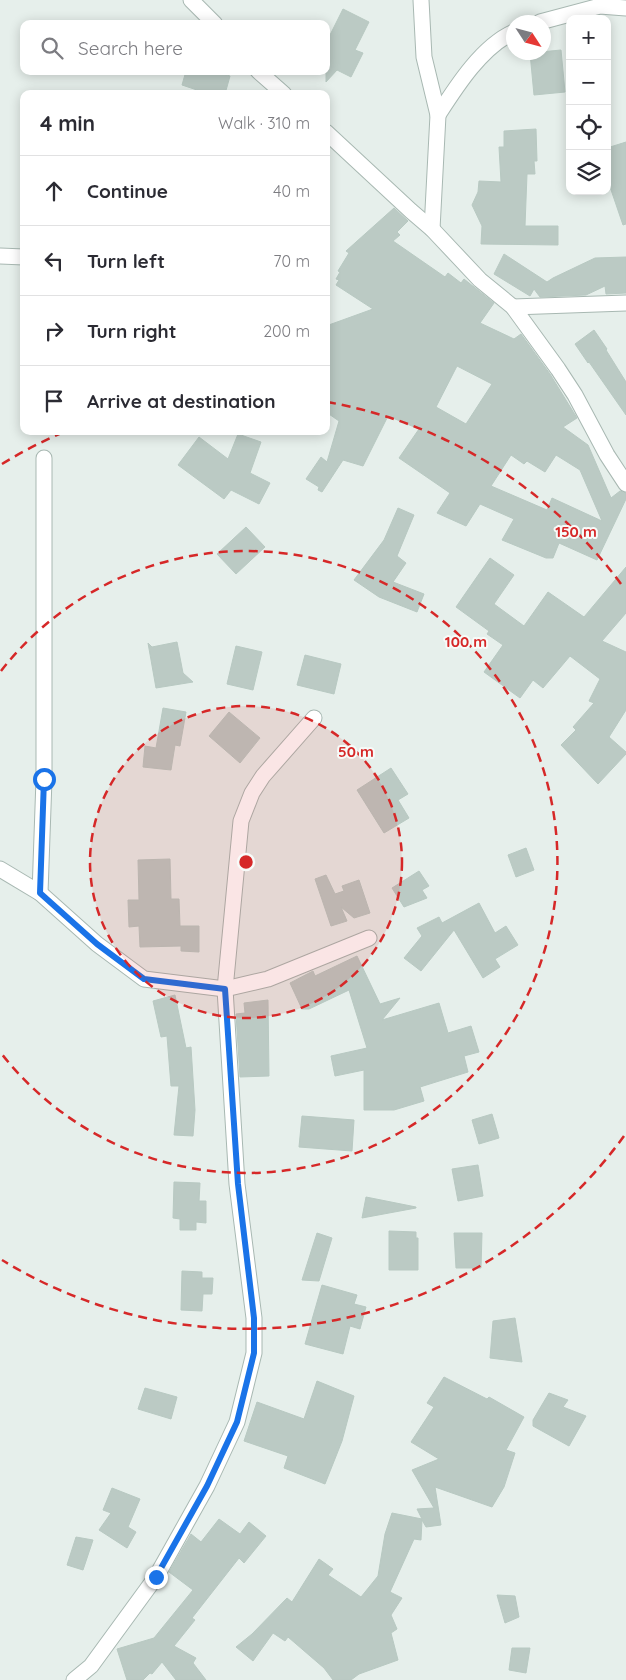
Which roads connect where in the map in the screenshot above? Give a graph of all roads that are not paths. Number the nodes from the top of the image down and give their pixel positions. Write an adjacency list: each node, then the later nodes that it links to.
1 (191, 0): 5 (street)
2 (421, 0): 9 (street)
3 (626, 8): 4 (street)
4 (551, 19)
5 (211, 20)
6 (506, 35): 9 (street)
7 (263, 75): 8 (street)
8 (279, 90)
9 (438, 115): 11 (street)
10 (330, 136): 11 (street)
11 (432, 229): 15 (street)
12 (0, 256): 13 (street)
13 (20, 257)
14 (626, 303): 15 (street)
15 (513, 307): 17 (street)
16 (44, 458): 20 (street)
17 (626, 484)
18 (314, 718): 22 (street)
19 (0, 869): 20 (street)
20 (40, 893): 22 (street)
21 (369, 938): 22 (street)
22 (225, 989): 23 (street)
23 (74, 1680)

